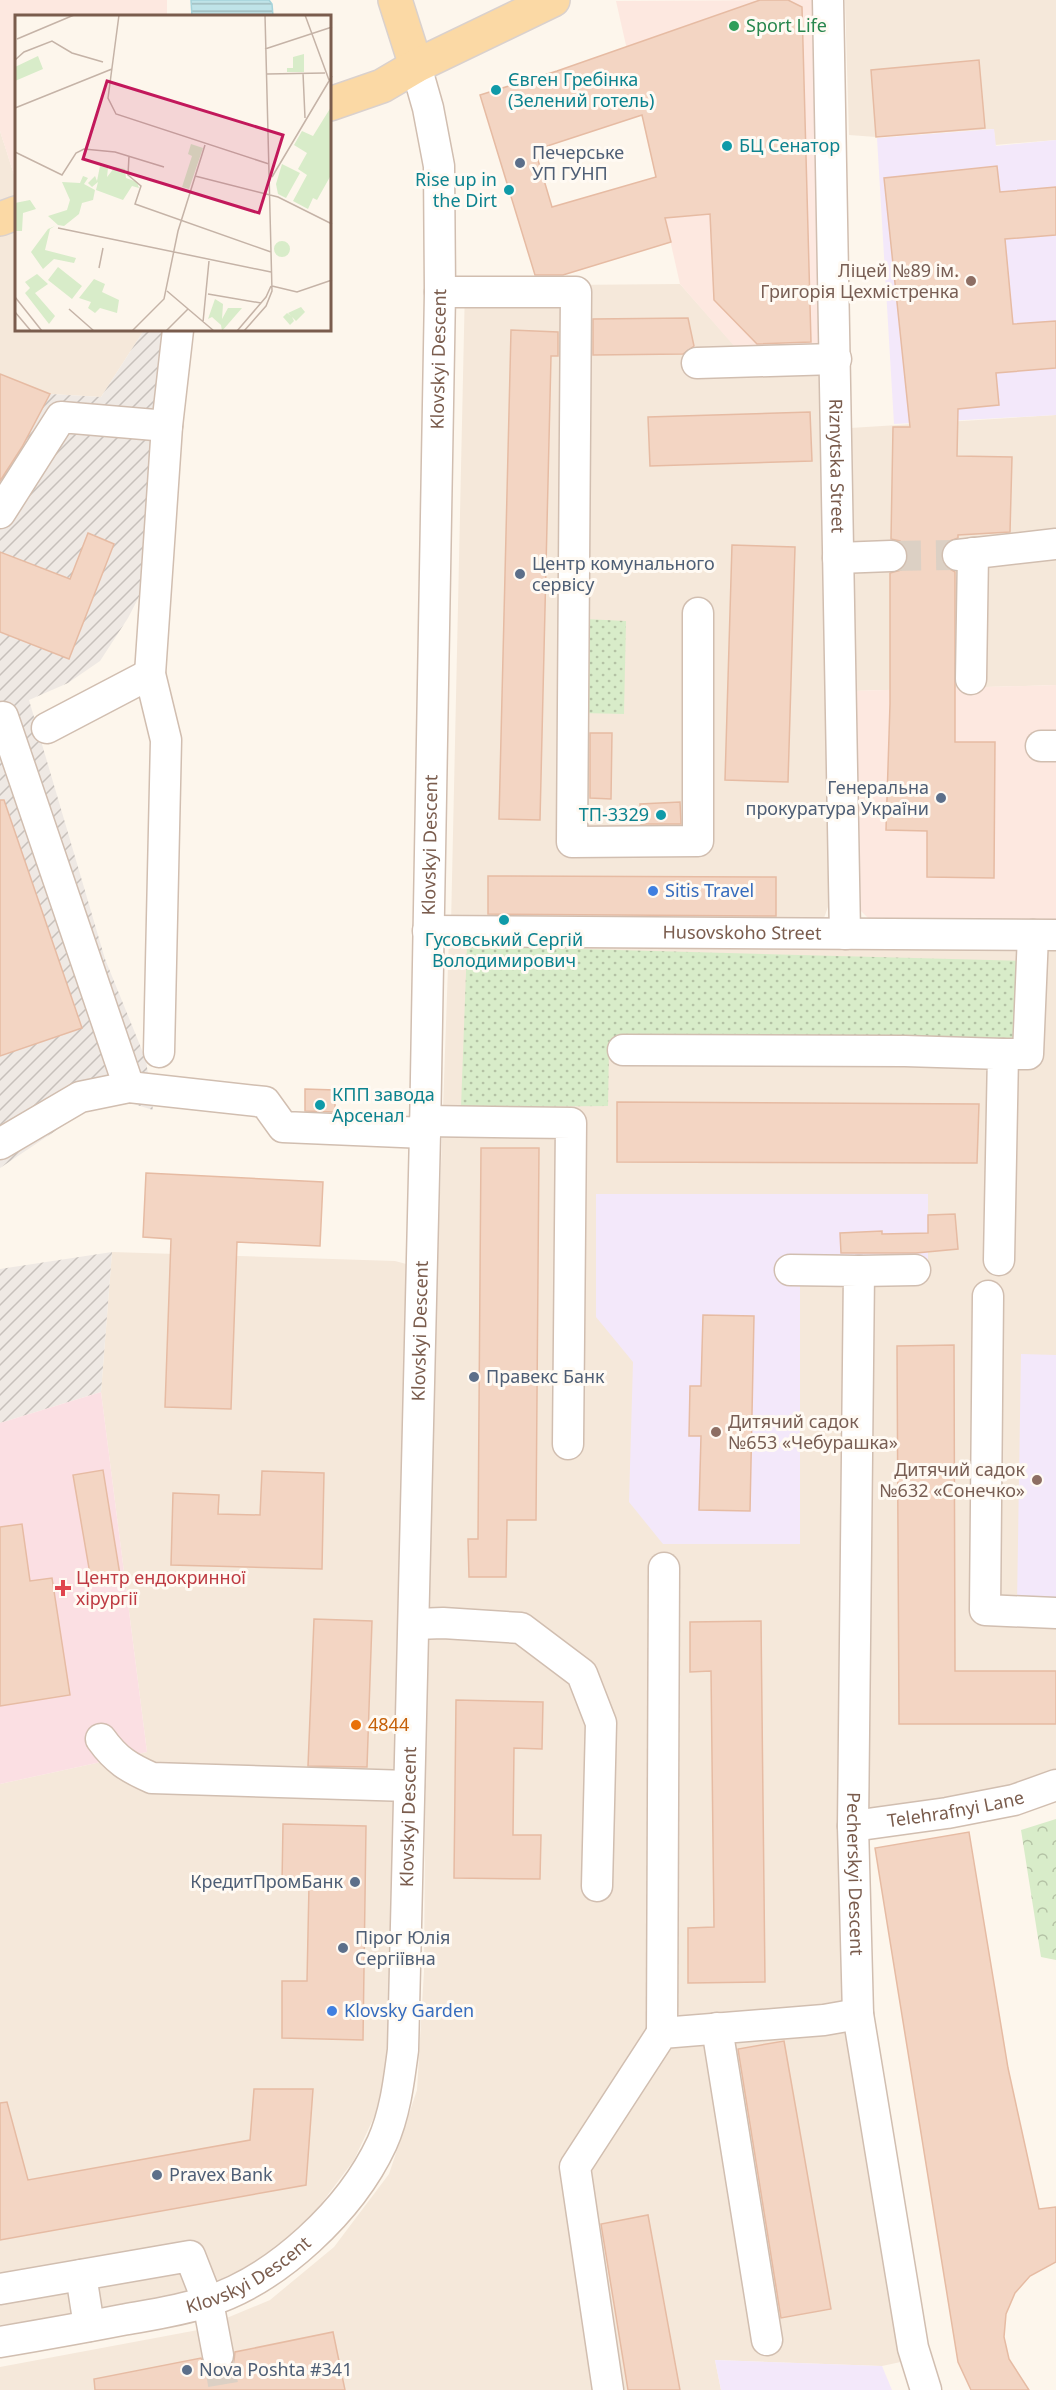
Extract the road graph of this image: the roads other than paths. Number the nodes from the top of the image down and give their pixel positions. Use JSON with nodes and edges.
{"nodes":[{"id":1,"x":395,"y":0,"type":"edge"},
{"id":2,"x":553,"y":0,"type":"edge"},
{"id":3,"x":828,"y":0,"type":"edge"},
{"id":4,"x":416,"y":66,"type":"junction"},
{"id":5,"x":332,"y":103,"type":"edge"},
{"id":6,"x":15,"y":213,"type":"edge"},
{"id":7,"x":0,"y":219,"type":"edge"},
{"id":8,"x":440,"y":292,"type":"junction"},
{"id":9,"x":178,"y":332,"type":"edge"},
{"id":10,"x":836,"y":359,"type":"junction"},
{"id":11,"x":697,"y":363,"type":"dead end"},
{"id":12,"x":167,"y":426,"type":"junction"},
{"id":13,"x":0,"y":513,"type":"edge"},
{"id":14,"x":1056,"y":544,"type":"edge"},
{"id":15,"x":891,"y":556,"type":"tunnel mouth"},
{"id":16,"x":838,"y":558,"type":"junction"},
{"id":17,"x":698,"y":613,"type":"dead end"},
{"id":18,"x":150,"y":674,"type":"junction"},
{"id":19,"x":971,"y":679,"type":"dead end"},
{"id":20,"x":0,"y":718,"type":"edge"},
{"id":21,"x":47,"y":729,"type":"dead end"},
{"id":22,"x":428,"y":932,"type":"junction"},
{"id":23,"x":844,"y":934,"type":"junction"},
{"id":24,"x":1044,"y":935,"type":"edge"},
{"id":25,"x":622,"y":1050,"type":"dead end"},
{"id":26,"x":159,"y":1052,"type":"dead end"},
{"id":27,"x":1003,"y":1054,"type":"junction"},
{"id":28,"x":129,"y":1087,"type":"junction"},
{"id":29,"x":425,"y":1127,"type":"junction"},
{"id":30,"x":0,"y":1144,"type":"edge"},
{"id":31,"x":999,"y":1260,"type":"dead end"},
{"id":32,"x":790,"y":1270,"type":"dead end"},
{"id":33,"x":915,"y":1270,"type":"dead end"},
{"id":34,"x":859,"y":1271,"type":"junction"},
{"id":35,"x":988,"y":1296,"type":"dead end"},
{"id":36,"x":568,"y":1444,"type":"dead end"},
{"id":37,"x":664,"y":1568,"type":"dead end"},
{"id":38,"x":1056,"y":1613,"type":"edge"},
{"id":39,"x":415,"y":1624,"type":"junction"},
{"id":40,"x":101,"y":1739,"type":"dead end"},
{"id":41,"x":1056,"y":1785,"type":"edge"},
{"id":42,"x":409,"y":1786,"type":"junction"},
{"id":43,"x":853,"y":1826,"type":"junction"},
{"id":44,"x":597,"y":1886,"type":"dead end"},
{"id":45,"x":858,"y":2014,"type":"junction"},
{"id":46,"x":717,"y":2028,"type":"junction"},
{"id":47,"x":662,"y":2033,"type":"junction"},
{"id":48,"x":81,"y":2275,"type":"junction"},
{"id":49,"x":0,"y":2289,"type":"edge"},
{"id":50,"x":208,"y":2302,"type":"junction"},
{"id":51,"x":89,"y":2326,"type":"junction"},
{"id":52,"x":767,"y":2340,"type":"dead end"},
{"id":53,"x":0,"y":2342,"type":"edge"},
{"id":54,"x":216,"y":2345,"type":"tunnel mouth"},
{"id":55,"x":608,"y":2390,"type":"edge"},
{"id":56,"x":926,"y":2390,"type":"edge"}],
"edges":[{"from":1,"to":4,"type":"main road"},
{"from":2,"to":4,"type":"main road"},
{"from":3,"to":10,"type":"street","name":"Riznytska Street"},
{"from":4,"to":5,"type":"main road"},
{"from":4,"to":8,"type":"street","name":"Klovskyi Descent"},
{"from":6,"to":7,"type":"main road"},
{"from":8,"to":17,"type":"street"},
{"from":8,"to":22,"type":"street","name":"Klovskyi Descent"},
{"from":9,"to":12,"type":"street"},
{"from":10,"to":11,"type":"street"},
{"from":10,"to":16,"type":"street","name":"Riznytska Street"},
{"from":12,"to":13,"type":"street"},
{"from":12,"to":18,"type":"street"},
{"from":14,"to":19,"type":"street"},
{"from":15,"to":16,"type":"street"},
{"from":16,"to":23,"type":"street","name":"Riznytska Street"},
{"from":18,"to":21,"type":"street"},
{"from":18,"to":26,"type":"street"},
{"from":20,"to":28,"type":"street"},
{"from":22,"to":23,"type":"street","name":"Husovskoho Street"},
{"from":22,"to":29,"type":"street","name":"Klovskyi Descent"},
{"from":23,"to":24,"type":"street","name":"Husovskoho Street"},
{"from":24,"to":27,"type":"street"},
{"from":25,"to":27,"type":"street"},
{"from":27,"to":31,"type":"street"},
{"from":28,"to":29,"type":"street"},
{"from":28,"to":30,"type":"street"},
{"from":29,"to":36,"type":"street"},
{"from":29,"to":39,"type":"street","name":"Klovskyi Descent"},
{"from":32,"to":34,"type":"street"},
{"from":33,"to":34,"type":"street"},
{"from":34,"to":43,"type":"street","name":"Pecherskyi Descent"},
{"from":35,"to":38,"type":"street"},
{"from":37,"to":47,"type":"street"},
{"from":39,"to":42,"type":"street","name":"Klovskyi Descent"},
{"from":39,"to":44,"type":"street"},
{"from":40,"to":42,"type":"street"},
{"from":41,"to":43,"type":"street","name":"Telehrafnyi Lane"},
{"from":42,"to":50,"type":"street","name":"Klovskyi Descent"},
{"from":43,"to":45,"type":"street","name":"Pecherskyi Descent"},
{"from":45,"to":46,"type":"street"},
{"from":45,"to":56,"type":"street","name":"Pecherskyi Descent"},
{"from":46,"to":47,"type":"street"},
{"from":46,"to":52,"type":"street"},
{"from":47,"to":55,"type":"street"},
{"from":48,"to":49,"type":"street"},
{"from":48,"to":50,"type":"street"},
{"from":48,"to":51,"type":"street"},
{"from":50,"to":51,"type":"street","name":"Klovskyi Descent"},
{"from":50,"to":54,"type":"street"},
{"from":51,"to":53,"type":"street","name":"Klovskyi Descent"}]}
